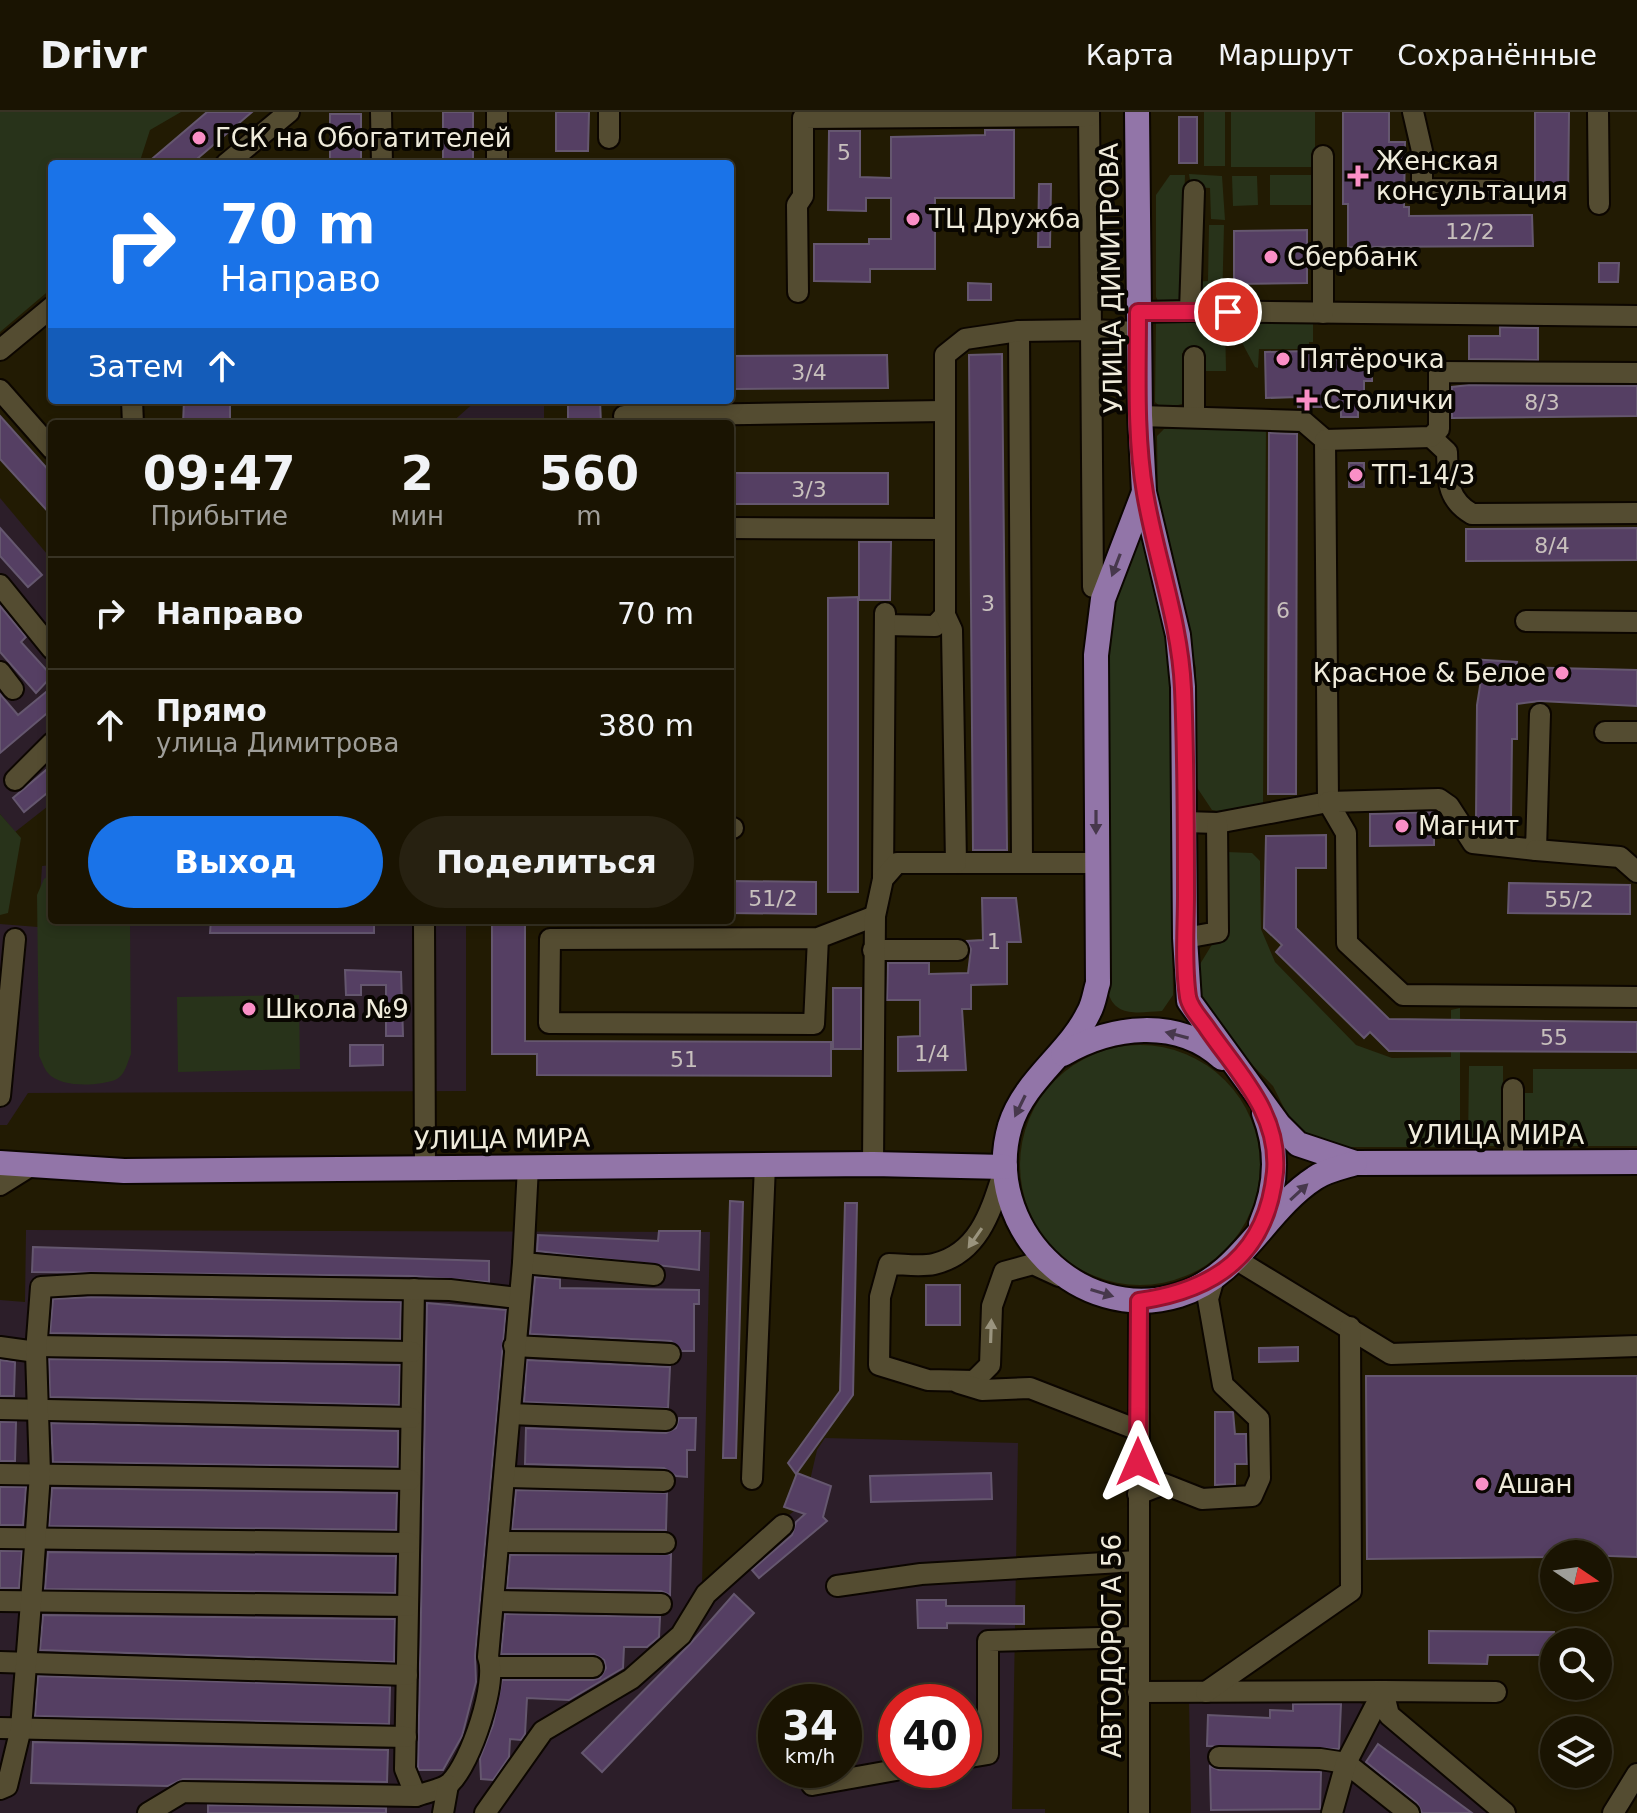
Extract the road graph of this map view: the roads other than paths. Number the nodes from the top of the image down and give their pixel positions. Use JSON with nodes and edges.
{"nodes":[{"id":1,"x":289,"y":112,"type":"edge"},
{"id":2,"x":381,"y":112,"type":"edge"},
{"id":3,"x":497,"y":112,"type":"edge"},
{"id":4,"x":609,"y":112,"type":"edge"},
{"id":5,"x":1137,"y":112,"type":"edge"},
{"id":6,"x":1413,"y":112,"type":"edge"},
{"id":7,"x":1598,"y":112,"type":"edge"},
{"id":8,"x":1010,"y":114,"type":"edge"},
{"id":9,"x":1089,"y":114,"type":"edge"},
{"id":10,"x":609,"y":138,"type":"dead end"},
{"id":11,"x":1323,"y":156,"type":"dead end"},
{"id":12,"x":231,"y":160,"type":"edge"},
{"id":13,"x":382,"y":160,"type":"edge"},
{"id":14,"x":497,"y":160,"type":"edge"},
{"id":15,"x":1500,"y":190,"type":"dead end"},
{"id":16,"x":1194,"y":191,"type":"dead end"},
{"id":17,"x":1599,"y":204,"type":"dead end"},
{"id":18,"x":798,"y":292,"type":"dead end"},
{"id":19,"x":48,"y":310,"type":"edge"},
{"id":20,"x":1190,"y":311,"type":"junction"},
{"id":21,"x":1323,"y":313,"type":"junction"},
{"id":22,"x":1637,"y":316,"type":"edge"},
{"id":23,"x":1138,"y":322,"type":"junction"},
{"id":24,"x":1091,"y":330,"type":"junction"},
{"id":25,"x":1019,"y":331,"type":"junction"},
{"id":26,"x":0,"y":350,"type":"edge"},
{"id":27,"x":1194,"y":357,"type":"dead end"},
{"id":28,"x":1637,"y":373,"type":"edge"},
{"id":29,"x":0,"y":390,"type":"edge"},
{"id":30,"x":944,"y":411,"type":"junction"},
{"id":31,"x":624,"y":413,"type":"edge"},
{"id":32,"x":1140,"y":416,"type":"junction"},
{"id":33,"x":1194,"y":417,"type":"junction"},
{"id":34,"x":1431,"y":437,"type":"junction"},
{"id":35,"x":1325,"y":440,"type":"junction"},
{"id":36,"x":48,"y":444,"type":"edge"},
{"id":37,"x":1144,"y":492,"type":"junction"},
{"id":38,"x":1637,"y":513,"type":"edge"},
{"id":39,"x":734,"y":528,"type":"edge"},
{"id":40,"x":945,"y":529,"type":"junction"},
{"id":41,"x":0,"y":585,"type":"edge"},
{"id":42,"x":1093,"y":587,"type":"dead end"},
{"id":43,"x":945,"y":615,"type":"junction"},
{"id":44,"x":1526,"y":621,"type":"dead end"},
{"id":45,"x":1637,"y":622,"type":"edge"},
{"id":46,"x":48,"y":644,"type":"edge"},
{"id":47,"x":0,"y":672,"type":"edge"},
{"id":48,"x":13,"y":689,"type":"dead end"},
{"id":49,"x":1540,"y":714,"type":"dead end"},
{"id":50,"x":1605,"y":732,"type":"dead end"},
{"id":51,"x":1637,"y":732,"type":"edge"},
{"id":52,"x":48,"y":747,"type":"edge"},
{"id":53,"x":15,"y":780,"type":"dead end"},
{"id":54,"x":1328,"y":802,"type":"junction"},
{"id":55,"x":1185,"y":822,"type":"junction"},
{"id":56,"x":1217,"y":823,"type":"junction"},
{"id":57,"x":1536,"y":850,"type":"junction"},
{"id":58,"x":956,"y":863,"type":"junction"},
{"id":59,"x":1022,"y":863,"type":"junction"},
{"id":60,"x":1096,"y":863,"type":"junction"},
{"id":61,"x":1637,"y":872,"type":"edge"},
{"id":62,"x":883,"y":879,"type":"junction"},
{"id":63,"x":875,"y":916,"type":"junction"},
{"id":64,"x":424,"y":924,"type":"edge"},
{"id":65,"x":550,"y":929,"type":"edge"},
{"id":66,"x":818,"y":938,"type":"junction"},
{"id":67,"x":1185,"y":938,"type":"junction"},
{"id":68,"x":15,"y":939,"type":"dead end"},
{"id":69,"x":873,"y":950,"type":"junction"},
{"id":70,"x":958,"y":950,"type":"dead end"},
{"id":71,"x":1637,"y":997,"type":"edge"},
{"id":72,"x":1058,"y":1057,"type":"junction"},
{"id":73,"x":1242,"y":1075,"type":"junction"},
{"id":74,"x":1513,"y":1089,"type":"dead end"},
{"id":75,"x":0,"y":1096,"type":"edge"},
{"id":76,"x":1259,"y":1100,"type":"junction"},
{"id":77,"x":1637,"y":1162,"type":"edge"},
{"id":78,"x":0,"y":1163,"type":"edge"},
{"id":79,"x":1355,"y":1163,"type":"junction"},
{"id":80,"x":1513,"y":1163,"type":"junction"},
{"id":81,"x":873,"y":1164,"type":"junction"},
{"id":82,"x":32,"y":1165,"type":"junction"},
{"id":83,"x":765,"y":1165,"type":"junction"},
{"id":84,"x":528,"y":1167,"type":"junction"},
{"id":85,"x":1005,"y":1167,"type":"junction"},
{"id":86,"x":425,"y":1168,"type":"junction"},
{"id":87,"x":0,"y":1185,"type":"edge"},
{"id":88,"x":1255,"y":1237,"type":"junction"},
{"id":89,"x":1237,"y":1260,"type":"junction"},
{"id":90,"x":523,"y":1263,"type":"junction"},
{"id":91,"x":654,"y":1275,"type":"dead end"},
{"id":92,"x":1214,"y":1278,"type":"junction"},
{"id":93,"x":1066,"y":1279,"type":"junction"},
{"id":94,"x":414,"y":1289,"type":"junction"},
{"id":95,"x":517,"y":1298,"type":"junction"},
{"id":96,"x":1139,"y":1301,"type":"junction"},
{"id":97,"x":1350,"y":1327,"type":"junction"},
{"id":98,"x":514,"y":1346,"type":"junction"},
{"id":99,"x":1637,"y":1346,"type":"edge"},
{"id":100,"x":0,"y":1347,"type":"edge"},
{"id":101,"x":36,"y":1349,"type":"junction"},
{"id":102,"x":412,"y":1352,"type":"junction"},
{"id":103,"x":670,"y":1354,"type":"dead end"},
{"id":104,"x":952,"y":1381,"type":"junction"},
{"id":105,"x":0,"y":1409,"type":"edge"},
{"id":106,"x":38,"y":1410,"type":"junction"},
{"id":107,"x":510,"y":1414,"type":"junction"},
{"id":108,"x":411,"y":1418,"type":"junction"},
{"id":109,"x":666,"y":1420,"type":"dead end"},
{"id":110,"x":1138,"y":1430,"type":"junction"},
{"id":111,"x":0,"y":1474,"type":"edge"},
{"id":112,"x":40,"y":1474,"type":"junction"},
{"id":113,"x":505,"y":1477,"type":"junction"},
{"id":114,"x":752,"y":1479,"type":"dead end"},
{"id":115,"x":410,"y":1480,"type":"junction"},
{"id":116,"x":664,"y":1481,"type":"dead end"},
{"id":117,"x":1138,"y":1494,"type":"junction"},
{"id":118,"x":783,"y":1525,"type":"dead end"},
{"id":119,"x":0,"y":1538,"type":"edge"},
{"id":120,"x":35,"y":1539,"type":"junction"},
{"id":121,"x":499,"y":1542,"type":"junction"},
{"id":122,"x":409,"y":1543,"type":"junction"},
{"id":123,"x":665,"y":1543,"type":"dead end"},
{"id":124,"x":1138,"y":1561,"type":"junction"},
{"id":125,"x":837,"y":1586,"type":"dead end"},
{"id":126,"x":0,"y":1601,"type":"edge"},
{"id":127,"x":494,"y":1601,"type":"junction"},
{"id":128,"x":31,"y":1602,"type":"junction"},
{"id":129,"x":661,"y":1604,"type":"dead end"},
{"id":130,"x":408,"y":1606,"type":"junction"},
{"id":131,"x":1138,"y":1637,"type":"junction"},
{"id":132,"x":0,"y":1662,"type":"edge"},
{"id":133,"x":26,"y":1663,"type":"junction"},
{"id":134,"x":492,"y":1667,"type":"junction"},
{"id":135,"x":593,"y":1667,"type":"dead end"},
{"id":136,"x":407,"y":1675,"type":"junction"},
{"id":137,"x":1383,"y":1691,"type":"junction"},
{"id":138,"x":1138,"y":1692,"type":"junction"},
{"id":139,"x":1206,"y":1692,"type":"junction"},
{"id":140,"x":1496,"y":1692,"type":"dead end"},
{"id":141,"x":10,"y":1728,"type":"edge"},
{"id":142,"x":406,"y":1737,"type":"junction"},
{"id":143,"x":982,"y":1755,"type":"edge"},
{"id":144,"x":1219,"y":1757,"type":"dead end"},
{"id":145,"x":1346,"y":1763,"type":"junction"},
{"id":146,"x":1637,"y":1774,"type":"edge"},
{"id":147,"x":448,"y":1785,"type":"junction"},
{"id":148,"x":0,"y":1789,"type":"edge"},
{"id":149,"x":416,"y":1796,"type":"junction"},
{"id":150,"x":148,"y":1813,"type":"edge"},
{"id":151,"x":443,"y":1813,"type":"edge"},
{"id":152,"x":485,"y":1813,"type":"edge"},
{"id":153,"x":1139,"y":1813,"type":"edge"},
{"id":154,"x":1332,"y":1813,"type":"edge"},
{"id":155,"x":1409,"y":1813,"type":"edge"},
{"id":156,"x":1505,"y":1813,"type":"edge"},
{"id":157,"x":1613,"y":1813,"type":"edge"}],
"edges":[{"from":1,"to":12,"type":"street"},
{"from":2,"to":13,"type":"street"},
{"from":3,"to":14,"type":"street"},
{"from":4,"to":10,"type":"street"},
{"from":5,"to":23,"type":"main road","name":"УЛИЦА ДИМИТРОВА"},
{"from":6,"to":15,"type":"street"},
{"from":7,"to":17,"type":"street"},
{"from":8,"to":9,"type":"street"},
{"from":8,"to":18,"type":"street"},
{"from":9,"to":24,"type":"street"},
{"from":11,"to":21,"type":"street"},
{"from":16,"to":20,"type":"street"},
{"from":19,"to":26,"type":"street"},
{"from":20,"to":21,"type":"street"},
{"from":20,"to":23,"type":"street"},
{"from":21,"to":22,"type":"street"},
{"from":23,"to":24,"type":"street"},
{"from":23,"to":32,"type":"main road","name":"УЛИЦА ДИМИТРОВА"},
{"from":24,"to":25,"type":"street"},
{"from":24,"to":42,"type":"street"},
{"from":25,"to":30,"type":"street"},
{"from":25,"to":59,"type":"street"},
{"from":27,"to":33,"type":"street"},
{"from":28,"to":34,"type":"street"},
{"from":29,"to":36,"type":"street"},
{"from":30,"to":31,"type":"street"},
{"from":30,"to":40,"type":"street"},
{"from":32,"to":33,"type":"street"},
{"from":32,"to":37,"type":"main road","name":"УЛИЦА ДИМИТРОВА"},
{"from":33,"to":35,"type":"street"},
{"from":34,"to":35,"type":"street"},
{"from":34,"to":38,"type":"street"},
{"from":35,"to":54,"type":"street"},
{"from":37,"to":55,"type":"main road"},
{"from":37,"to":60,"type":"main road","one_way":true},
{"from":39,"to":40,"type":"street"},
{"from":40,"to":43,"type":"street"},
{"from":41,"to":46,"type":"street"},
{"from":43,"to":58,"type":"street"},
{"from":43,"to":62,"type":"street"},
{"from":44,"to":45,"type":"street"},
{"from":47,"to":48,"type":"street"},
{"from":49,"to":57,"type":"street"},
{"from":50,"to":51,"type":"street"},
{"from":52,"to":53,"type":"street"},
{"from":54,"to":56,"type":"street"},
{"from":54,"to":57,"type":"street"},
{"from":54,"to":71,"type":"street"},
{"from":55,"to":56,"type":"street"},
{"from":55,"to":67,"type":"main road"},
{"from":56,"to":67,"type":"street"},
{"from":57,"to":61,"type":"street"},
{"from":58,"to":59,"type":"street"},
{"from":58,"to":62,"type":"street"},
{"from":59,"to":60,"type":"street"},
{"from":60,"to":72,"type":"main road"},
{"from":62,"to":63,"type":"street"},
{"from":63,"to":66,"type":"street"},
{"from":63,"to":69,"type":"street"},
{"from":64,"to":86,"type":"street"},
{"from":65,"to":66,"type":"street"},
{"from":65,"to":66,"type":"street"},
{"from":67,"to":73,"type":"main road"},
{"from":68,"to":75,"type":"street"},
{"from":69,"to":70,"type":"street"},
{"from":69,"to":81,"type":"street"},
{"from":73,"to":72,"type":"main road","one_way":true},
{"from":72,"to":85,"type":"main road","one_way":true},
{"from":73,"to":76,"type":"main road"},
{"from":74,"to":80,"type":"street"},
{"from":76,"to":79,"type":"main road"},
{"from":76,"to":88,"type":"main road"},
{"from":77,"to":80,"type":"main road","name":"УЛИЦА МИРА"},
{"from":78,"to":82,"type":"main road","name":"УЛИЦА МИРА"},
{"from":79,"to":80,"type":"main road","name":"УЛИЦА МИРА"},
{"from":88,"to":79,"type":"main road","one_way":true},
{"from":81,"to":83,"type":"main road","name":"УЛИЦА МИРА"},
{"from":81,"to":85,"type":"main road","name":"УЛИЦА МИРА"},
{"from":82,"to":86,"type":"main road","name":"УЛИЦА МИРА"},
{"from":82,"to":87,"type":"street"},
{"from":83,"to":84,"type":"main road","name":"УЛИЦА МИРА"},
{"from":83,"to":114,"type":"street"},
{"from":84,"to":86,"type":"main road","name":"УЛИЦА МИРА"},
{"from":84,"to":90,"type":"street"},
{"from":85,"to":93,"type":"main road"},
{"from":85,"to":104,"type":"street","one_way":true},
{"from":88,"to":89,"type":"main road"},
{"from":89,"to":92,"type":"main road"},
{"from":89,"to":97,"type":"street"},
{"from":90,"to":91,"type":"street"},
{"from":90,"to":95,"type":"street"},
{"from":92,"to":96,"type":"main road"},
{"from":92,"to":117,"type":"street"},
{"from":93,"to":96,"type":"main road","one_way":true},
{"from":104,"to":93,"type":"street","one_way":true},
{"from":94,"to":95,"type":"street"},
{"from":94,"to":101,"type":"street"},
{"from":94,"to":102,"type":"street"},
{"from":95,"to":98,"type":"street"},
{"from":96,"to":110,"type":"street"},
{"from":97,"to":99,"type":"street"},
{"from":97,"to":139,"type":"street"},
{"from":98,"to":103,"type":"street"},
{"from":98,"to":107,"type":"street"},
{"from":100,"to":101,"type":"street"},
{"from":101,"to":102,"type":"street"},
{"from":101,"to":106,"type":"street"},
{"from":102,"to":108,"type":"street"},
{"from":104,"to":110,"type":"street"},
{"from":105,"to":106,"type":"street"},
{"from":106,"to":108,"type":"street"},
{"from":106,"to":112,"type":"street"},
{"from":107,"to":109,"type":"street"},
{"from":107,"to":113,"type":"street"},
{"from":108,"to":115,"type":"street"},
{"from":110,"to":117,"type":"street","name":"АВТОДОРОГА 56"},
{"from":111,"to":112,"type":"street"},
{"from":112,"to":115,"type":"street"},
{"from":112,"to":120,"type":"street"},
{"from":113,"to":116,"type":"street"},
{"from":113,"to":121,"type":"street"},
{"from":115,"to":122,"type":"street"},
{"from":117,"to":124,"type":"street","name":"АВТОДОРОГА 56"},
{"from":118,"to":152,"type":"street"},
{"from":119,"to":120,"type":"street"},
{"from":120,"to":122,"type":"street"},
{"from":120,"to":128,"type":"street"},
{"from":121,"to":123,"type":"street"},
{"from":121,"to":127,"type":"street"},
{"from":122,"to":130,"type":"street"},
{"from":124,"to":125,"type":"street"},
{"from":124,"to":131,"type":"street","name":"АВТОДОРОГА 56"},
{"from":126,"to":128,"type":"street"},
{"from":127,"to":129,"type":"street"},
{"from":127,"to":134,"type":"street"},
{"from":128,"to":130,"type":"street"},
{"from":128,"to":133,"type":"street"},
{"from":130,"to":136,"type":"street"},
{"from":131,"to":138,"type":"street","name":"АВТОДОРОГА 56"},
{"from":131,"to":143,"type":"street"},
{"from":132,"to":133,"type":"street"},
{"from":133,"to":136,"type":"street"},
{"from":133,"to":141,"type":"street"},
{"from":134,"to":135,"type":"street"},
{"from":134,"to":147,"type":"street"},
{"from":136,"to":142,"type":"street"},
{"from":137,"to":139,"type":"street"},
{"from":137,"to":140,"type":"street"},
{"from":137,"to":145,"type":"street"},
{"from":137,"to":156,"type":"street"},
{"from":138,"to":139,"type":"street"},
{"from":138,"to":153,"type":"street","name":"АВТОДОРОГА 56"},
{"from":141,"to":142,"type":"street"},
{"from":141,"to":148,"type":"street"},
{"from":142,"to":149,"type":"street"},
{"from":144,"to":145,"type":"street"},
{"from":145,"to":154,"type":"street"},
{"from":145,"to":155,"type":"street"},
{"from":146,"to":157,"type":"street"},
{"from":147,"to":149,"type":"street"},
{"from":147,"to":151,"type":"street"},
{"from":149,"to":150,"type":"street"}]}
